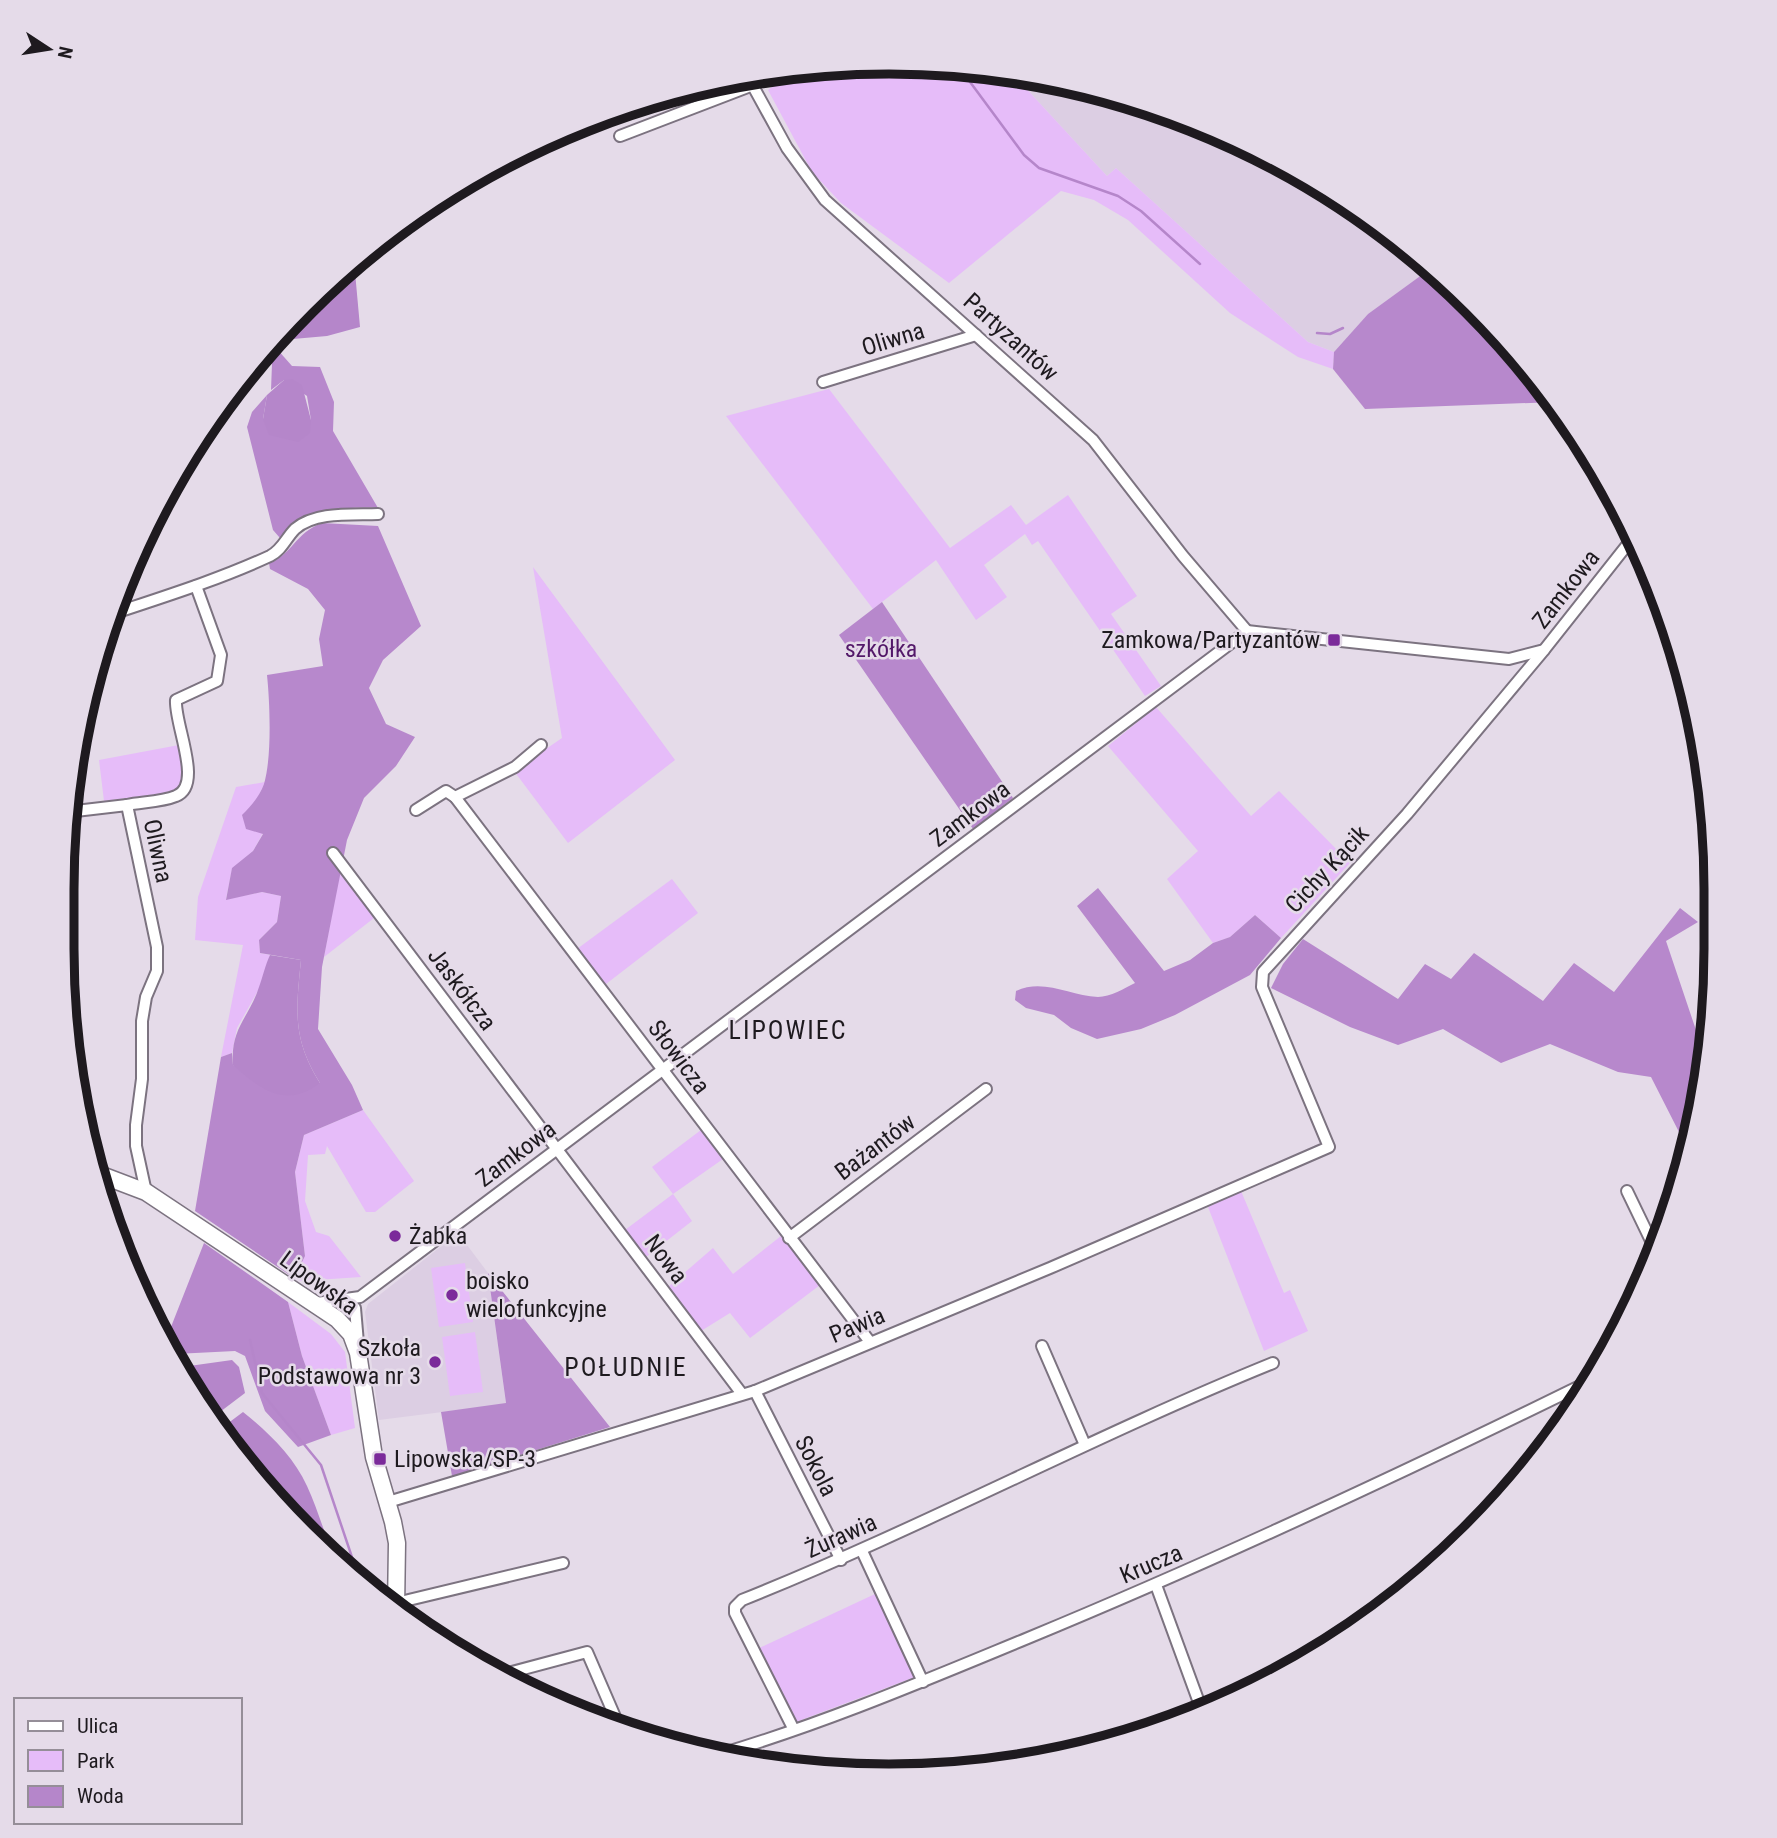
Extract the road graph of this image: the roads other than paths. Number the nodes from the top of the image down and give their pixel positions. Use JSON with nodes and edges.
{"nodes":[{"id":1,"x":753,"y":85,"type":"edge"},
{"id":2,"x":733,"y":88,"type":"edge"},
{"id":3,"x":620,"y":136,"type":"dead end"},
{"id":4,"x":975,"y":335,"type":"junction"},
{"id":5,"x":823,"y":382,"type":"dead end"},
{"id":6,"x":378,"y":514,"type":"dead end"},
{"id":7,"x":1627,"y":545,"type":"edge"},
{"id":8,"x":196,"y":586,"type":"junction"},
{"id":9,"x":123,"y":610,"type":"edge"},
{"id":10,"x":1247,"y":631,"type":"junction"},
{"id":11,"x":1544,"y":650,"type":"junction"},
{"id":12,"x":541,"y":745,"type":"dead end"},
{"id":13,"x":454,"y":797,"type":"junction"},
{"id":14,"x":127,"y":805,"type":"junction"},
{"id":15,"x":416,"y":810,"type":"dead end"},
{"id":16,"x":77,"y":811,"type":"edge"},
{"id":17,"x":333,"y":853,"type":"dead end"},
{"id":18,"x":663,"y":1071,"type":"junction"},
{"id":19,"x":986,"y":1089,"type":"dead end"},
{"id":20,"x":1329,"y":1147,"type":"joint"},
{"id":21,"x":557,"y":1149,"type":"junction"},
{"id":22,"x":106,"y":1177,"type":"edge"},
{"id":23,"x":1627,"y":1191,"type":"dead end"},
{"id":24,"x":146,"y":1192,"type":"junction"},
{"id":25,"x":1650,"y":1237,"type":"edge"},
{"id":26,"x":789,"y":1238,"type":"junction"},
{"id":27,"x":354,"y":1302,"type":"junction"},
{"id":28,"x":313,"y":1303,"type":"junction"},
{"id":29,"x":339,"y":1320,"type":"junction"},
{"id":30,"x":870,"y":1342,"type":"junction"},
{"id":31,"x":1042,"y":1346,"type":"dead end"},
{"id":32,"x":359,"y":1353,"type":"junction"},
{"id":33,"x":1273,"y":1363,"type":"dead end"},
{"id":34,"x":1574,"y":1389,"type":"edge"},
{"id":35,"x":755,"y":1391,"type":"junction"},
{"id":36,"x":742,"y":1394,"type":"junction"},
{"id":37,"x":1085,"y":1445,"type":"junction"},
{"id":38,"x":388,"y":1502,"type":"junction"},
{"id":39,"x":862,"y":1551,"type":"junction"},
{"id":40,"x":841,"y":1560,"type":"junction"},
{"id":41,"x":563,"y":1563,"type":"dead end"},
{"id":42,"x":1156,"y":1585,"type":"junction"},
{"id":43,"x":396,"y":1599,"type":"edge"},
{"id":44,"x":403,"y":1604,"type":"edge"},
{"id":45,"x":513,"y":1672,"type":"edge"},
{"id":46,"x":923,"y":1682,"type":"junction"},
{"id":47,"x":1198,"y":1703,"type":"edge"},
{"id":48,"x":615,"y":1716,"type":"edge"},
{"id":49,"x":793,"y":1728,"type":"junction"},
{"id":50,"x":745,"y":1752,"type":"edge"}],
"edges":[{"from":1,"to":4,"type":"street","name":"Partyzantów"},
{"from":2,"to":3,"type":"street"},
{"from":4,"to":5,"type":"street","name":"Oliwna"},
{"from":4,"to":10,"type":"street","name":"Partyzantów"},
{"from":6,"to":8,"type":"street"},
{"from":7,"to":11,"type":"street","name":"Zamkowa"},
{"from":8,"to":9,"type":"street"},
{"from":8,"to":14,"type":"street","name":"Oliwna"},
{"from":10,"to":11,"type":"street","name":"Zamkowa"},
{"from":10,"to":18,"type":"street","name":"Zamkowa"},
{"from":11,"to":20,"type":"street","name":"Cichy Kącik"},
{"from":12,"to":13,"type":"street"},
{"from":13,"to":15,"type":"street"},
{"from":13,"to":18,"type":"street","name":"Słowicza"},
{"from":14,"to":16,"type":"street"},
{"from":14,"to":24,"type":"street","name":"Oliwna"},
{"from":17,"to":21,"type":"street","name":"Jaskółcza"},
{"from":18,"to":21,"type":"street","name":"Zamkowa"},
{"from":18,"to":26,"type":"street","name":"Słowicza"},
{"from":19,"to":26,"type":"street","name":"Bażantów"},
{"from":20,"to":30,"type":"street","name":"Pawia"},
{"from":21,"to":27,"type":"street","name":"Zamkowa"},
{"from":21,"to":36,"type":"street","name":"Nowa"},
{"from":22,"to":24,"type":"street","name":"Lipowska"},
{"from":23,"to":25,"type":"street"},
{"from":24,"to":28,"type":"street","name":"Lipowska"},
{"from":26,"to":30,"type":"street","name":"Słowicza"},
{"from":27,"to":28,"type":"street"},
{"from":27,"to":29,"type":"street","name":"Zamkowa"},
{"from":27,"to":32,"type":"street"},
{"from":28,"to":29,"type":"street","name":"Lipowska"},
{"from":29,"to":32,"type":"street","name":"Lipowska"},
{"from":30,"to":35,"type":"street","name":"Pawia"},
{"from":31,"to":37,"type":"street"},
{"from":32,"to":38,"type":"street","name":"Lipowska"},
{"from":33,"to":37,"type":"street","name":"Żurawia"},
{"from":34,"to":42,"type":"street","name":"Krucza"},
{"from":35,"to":36,"type":"street","name":"Pawia"},
{"from":35,"to":40,"type":"street","name":"Sokola"},
{"from":36,"to":38,"type":"street","name":"Pawia"},
{"from":37,"to":39,"type":"street","name":"Żurawia"},
{"from":38,"to":43,"type":"street","name":"Lipowska"},
{"from":39,"to":40,"type":"street","name":"Żurawia"},
{"from":39,"to":46,"type":"street"},
{"from":40,"to":49,"type":"street","name":"Żurawia"},
{"from":41,"to":44,"type":"street","name":"Lipowska"},
{"from":42,"to":46,"type":"street","name":"Krucza"},
{"from":42,"to":47,"type":"street"},
{"from":45,"to":48,"type":"street"},
{"from":46,"to":49,"type":"street","name":"Krucza"},
{"from":49,"to":50,"type":"street","name":"Krucza"}]}
